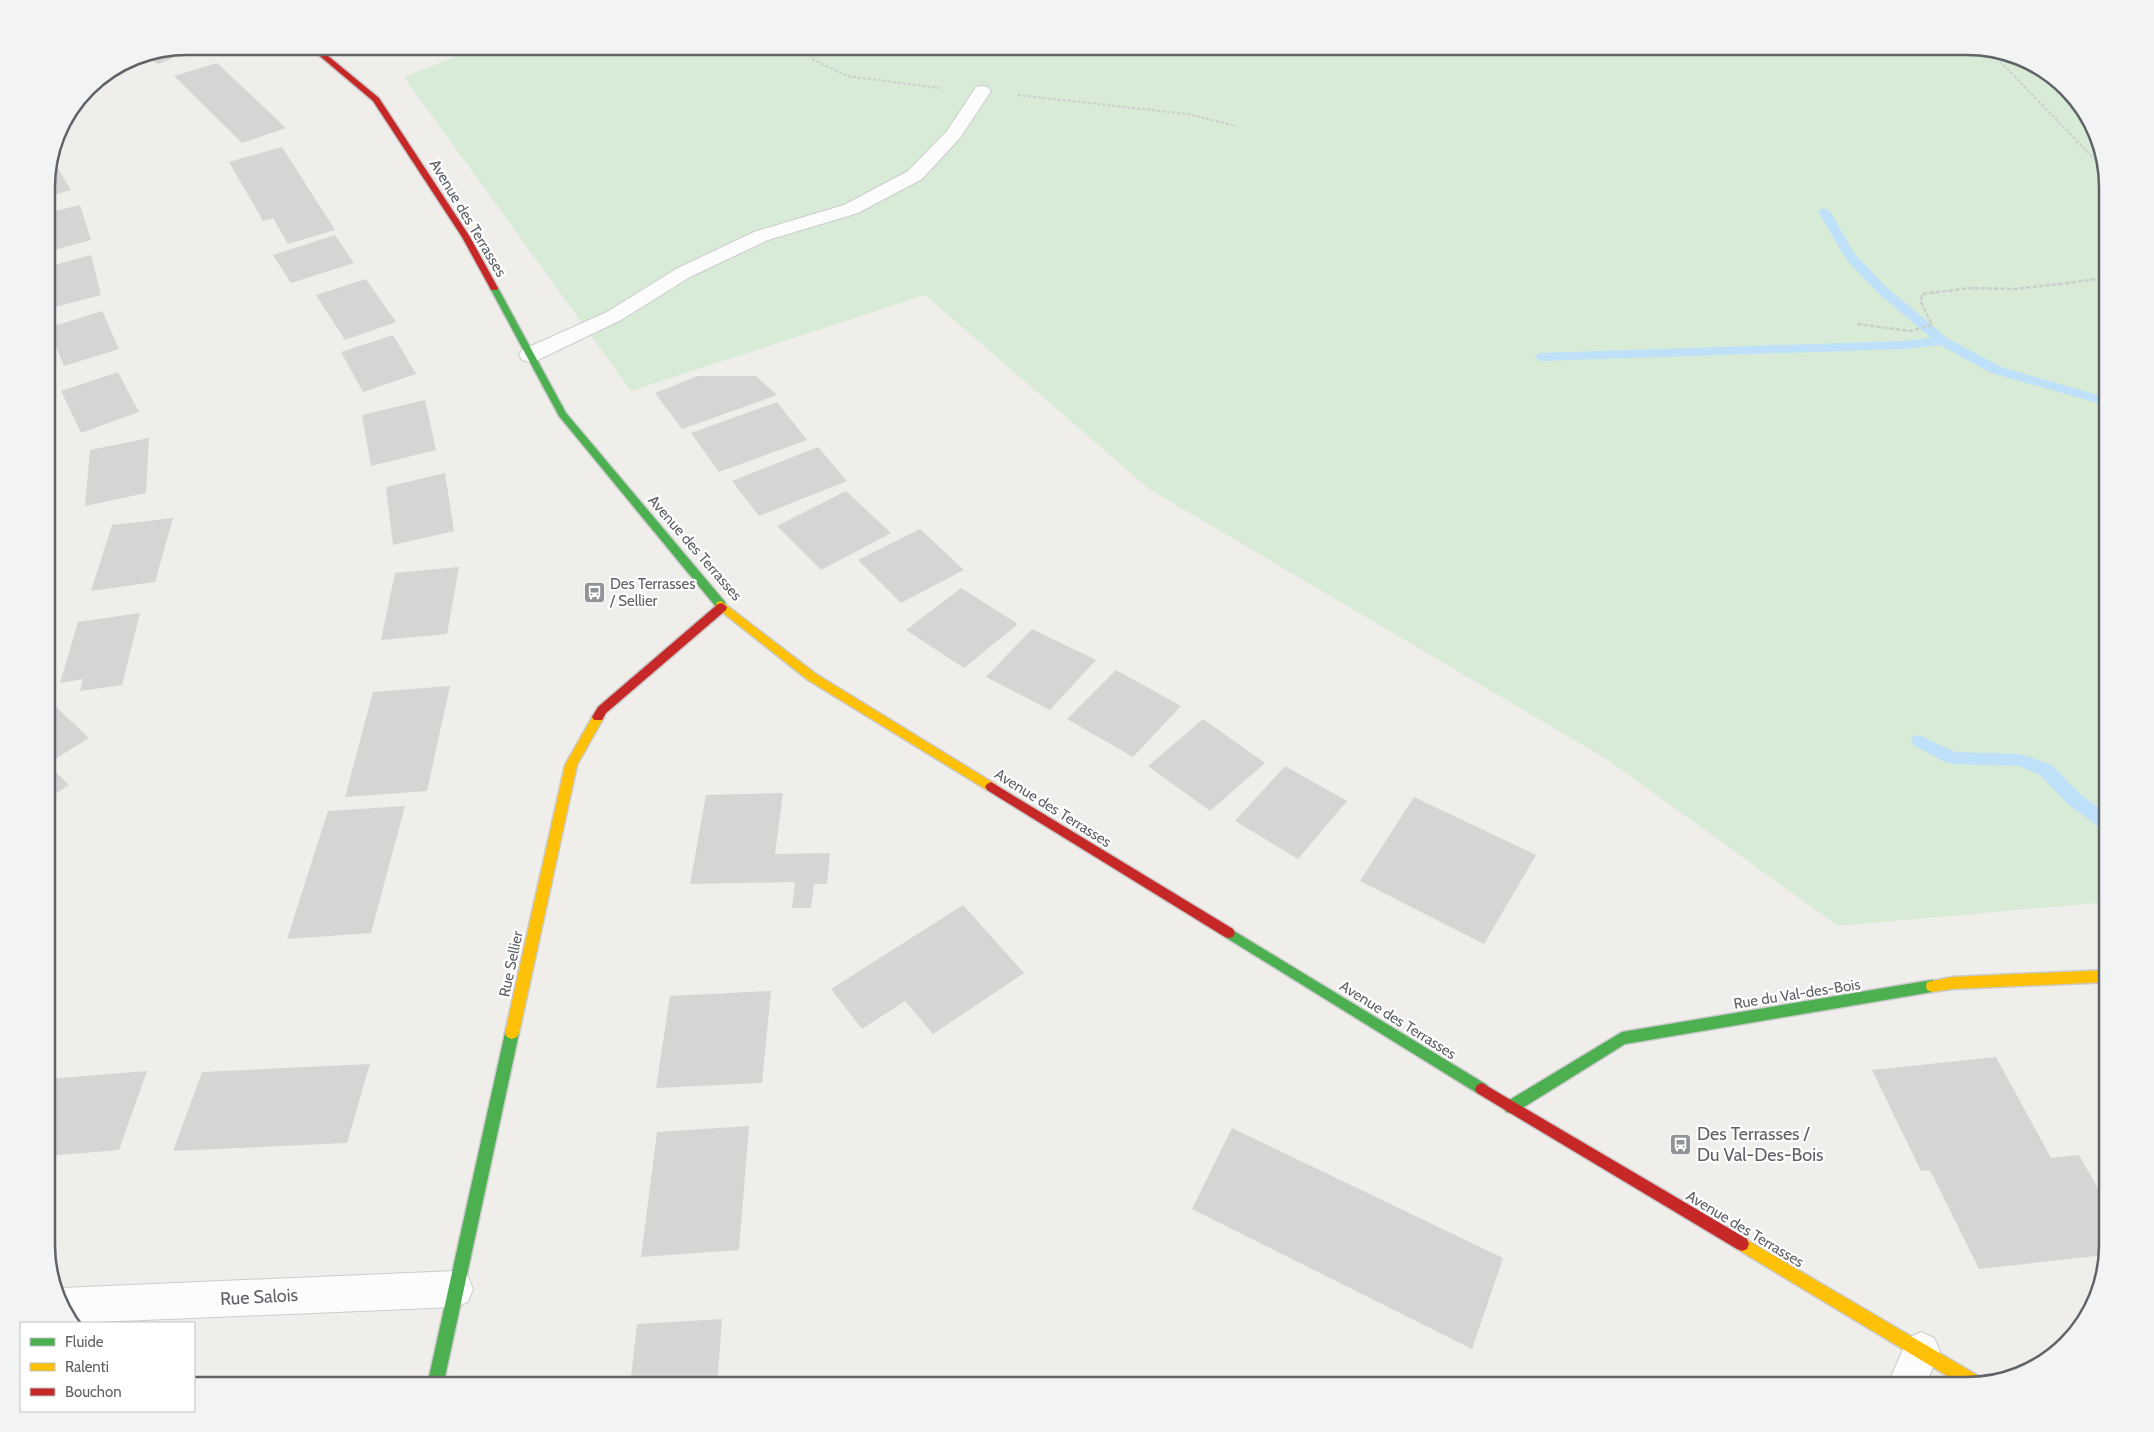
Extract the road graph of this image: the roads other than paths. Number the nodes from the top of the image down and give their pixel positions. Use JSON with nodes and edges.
{"nodes":[{"id":1,"x":322,"y":55,"type":"edge"},
{"id":2,"x":982,"y":91,"type":"dead end"},
{"id":3,"x":530,"y":355,"type":"junction"},
{"id":4,"x":722,"y":607,"type":"junction"},
{"id":5,"x":2099,"y":976,"type":"edge"},
{"id":6,"x":1511,"y":1107,"type":"junction"},
{"id":7,"x":455,"y":1289,"type":"junction"},
{"id":8,"x":70,"y":1306,"type":"edge"},
{"id":9,"x":1921,"y":1351,"type":"junction"},
{"id":10,"x":437,"y":1377,"type":"edge"},
{"id":11,"x":1910,"y":1377,"type":"edge"},
{"id":12,"x":1964,"y":1377,"type":"edge"}],
"edges":[{"from":1,"to":3,"type":"street","name":"Avenue des Terrasses"},
{"from":2,"to":3,"type":"street"},
{"from":3,"to":4,"type":"street","name":"Avenue des Terrasses"},
{"from":4,"to":6,"type":"street","name":"Avenue des Terrasses"},
{"from":4,"to":7,"type":"street","name":"Rue Sellier"},
{"from":5,"to":6,"type":"street","name":"Rue du Val-des-Bois"},
{"from":6,"to":9,"type":"street","name":"Avenue des Terrasses"},
{"from":7,"to":8,"type":"street","name":"Rue Salois"},
{"from":7,"to":10,"type":"street","name":"Rue Sellier"},
{"from":9,"to":11,"type":"street"},
{"from":9,"to":12,"type":"street","name":"Avenue des Terrasses"}]}
